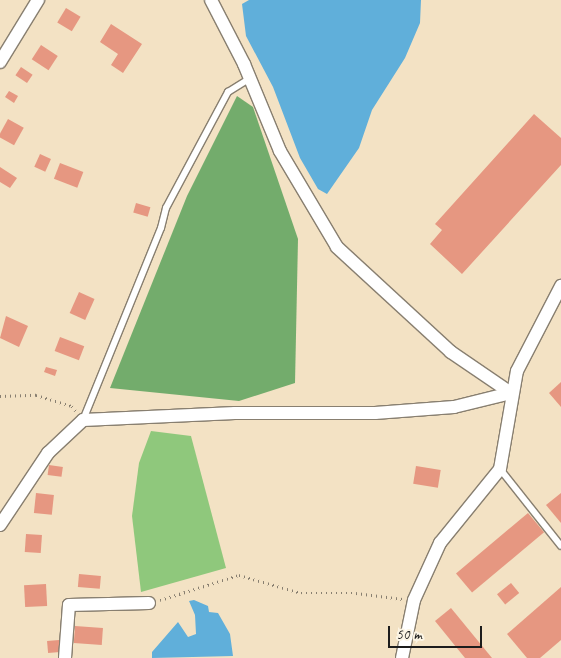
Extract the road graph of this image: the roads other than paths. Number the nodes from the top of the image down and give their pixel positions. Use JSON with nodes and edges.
{"nodes":[{"id":1,"x":38,"y":0,"type":"edge"},
{"id":2,"x":211,"y":0,"type":"edge"},
{"id":3,"x":0,"y":62,"type":"edge"},
{"id":4,"x":250,"y":78,"type":"junction"},
{"id":5,"x":561,"y":286,"type":"edge"},
{"id":6,"x":511,"y":393,"type":"junction"},
{"id":7,"x":83,"y":420,"type":"junction"},
{"id":8,"x":500,"y":469,"type":"junction"},
{"id":9,"x":0,"y":525,"type":"edge"},
{"id":10,"x":561,"y":546,"type":"edge"},
{"id":11,"x":149,"y":604,"type":"road end"},
{"id":12,"x":65,"y":658,"type":"edge"},
{"id":13,"x":402,"y":658,"type":"edge"}],
"edges":[{"from":1,"to":3,"type":"street"},
{"from":2,"to":4,"type":"street"},
{"from":4,"to":6,"type":"street"},
{"from":4,"to":7,"type":"lane"},
{"from":5,"to":6,"type":"street"},
{"from":6,"to":7,"type":"street"},
{"from":6,"to":8,"type":"street"},
{"from":7,"to":9,"type":"street"},
{"from":8,"to":10,"type":"lane"},
{"from":8,"to":13,"type":"street"},
{"from":11,"to":12,"type":"street"}]}
